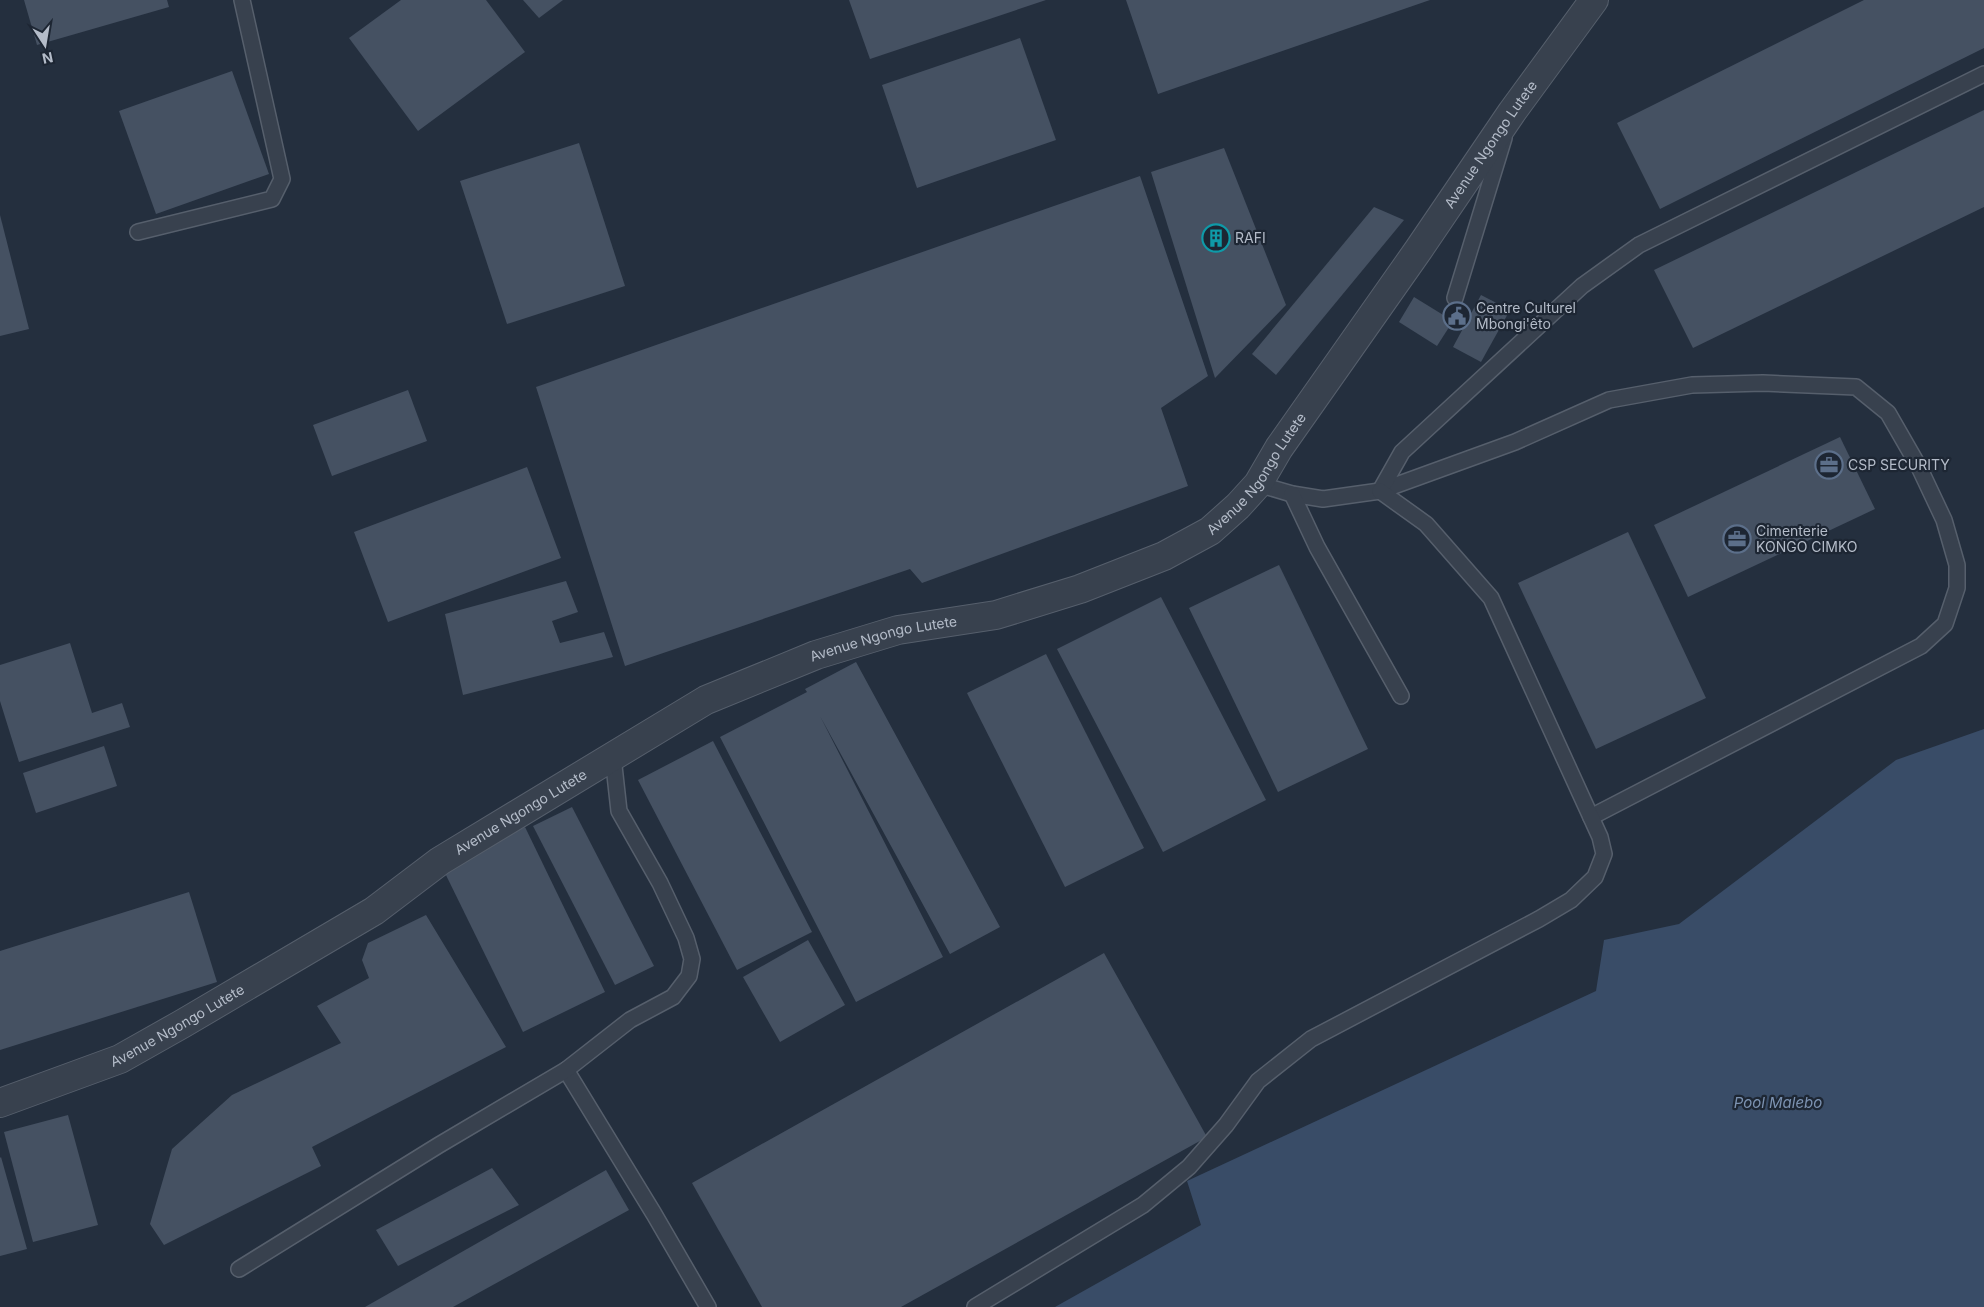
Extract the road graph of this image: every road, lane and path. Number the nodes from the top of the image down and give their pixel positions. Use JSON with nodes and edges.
{"nodes":[{"id":1,"x":242,"y":0,"type":"edge"},
{"id":2,"x":1594,"y":0,"type":"edge"},
{"id":3,"x":1984,"y":74,"type":"edge"},
{"id":4,"x":1512,"y":112,"type":"junction"},
{"id":5,"x":138,"y":232,"type":"dead end"},
{"id":6,"x":1455,"y":298,"type":"dead end"},
{"id":7,"x":1258,"y":484,"type":"junction"},
{"id":8,"x":1380,"y":491,"type":"junction"},
{"id":9,"x":1292,"y":494,"type":"junction"},
{"id":10,"x":1401,"y":696,"type":"dead end"},
{"id":11,"x":613,"y":757,"type":"junction"},
{"id":12,"x":1591,"y":817,"type":"junction"},
{"id":13,"x":566,"y":1070,"type":"junction"},
{"id":14,"x":0,"y":1103,"type":"edge"},
{"id":15,"x":239,"y":1269,"type":"dead end"},
{"id":16,"x":708,"y":1307,"type":"edge"},
{"id":17,"x":975,"y":1307,"type":"edge"}],
"edges":[{"from":1,"to":5,"type":"lane"},
{"from":2,"to":4,"type":"street","name":"Avenue Ngongo Lutete"},
{"from":3,"to":8,"type":"lane"},
{"from":4,"to":6,"type":"lane"},
{"from":4,"to":7,"type":"street","name":"Avenue Ngongo Lutete"},
{"from":7,"to":9,"type":"lane"},
{"from":7,"to":11,"type":"street","name":"Avenue Ngongo Lutete"},
{"from":8,"to":9,"type":"lane"},
{"from":8,"to":12,"type":"lane"},
{"from":8,"to":12,"type":"lane"},
{"from":9,"to":10,"type":"lane"},
{"from":11,"to":13,"type":"lane"},
{"from":11,"to":14,"type":"street","name":"Avenue Ngongo Lutete"},
{"from":12,"to":17,"type":"lane"},
{"from":13,"to":15,"type":"lane"},
{"from":13,"to":16,"type":"lane"}]}
